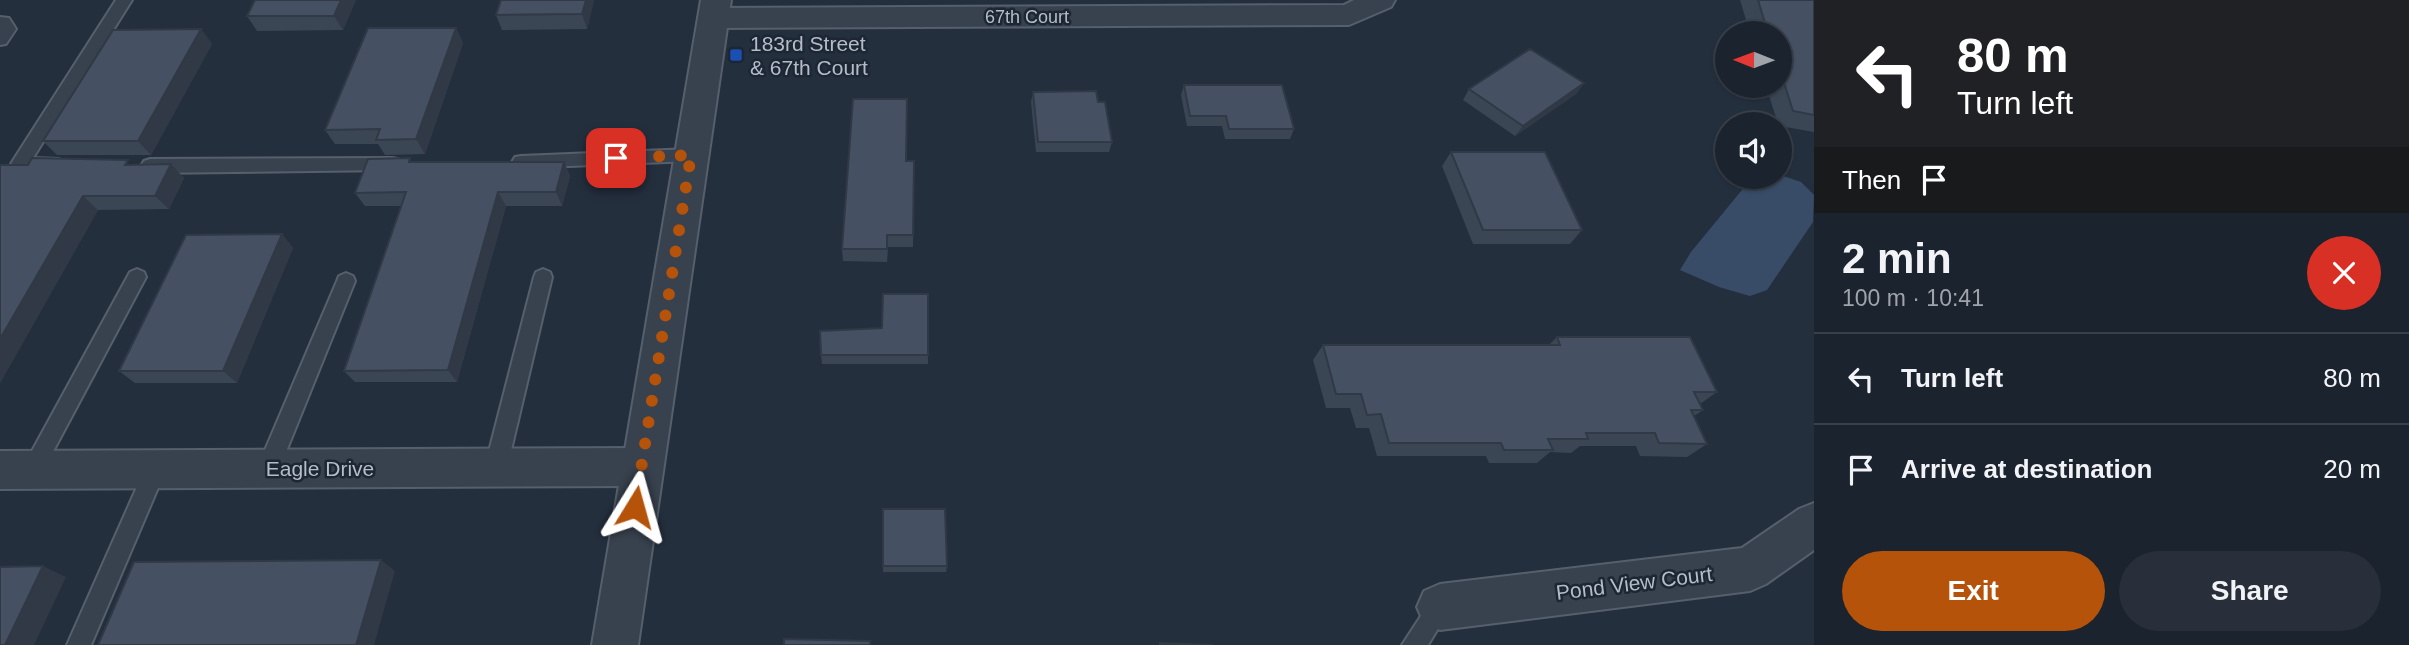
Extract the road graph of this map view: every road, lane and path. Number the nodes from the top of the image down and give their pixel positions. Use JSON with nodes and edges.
{"nodes":[{"id":1,"x":124,"y":0,"type":"edge"},
{"id":2,"x":1380,"y":0,"type":"edge"},
{"id":3,"x":714,"y":9,"type":"edge"},
{"id":4,"x":0,"y":22,"type":"edge"},
{"id":5,"x":0,"y":40,"type":"edge"},
{"id":6,"x":691,"y":155,"type":"junction"},
{"id":7,"x":508,"y":162,"type":"edge"},
{"id":8,"x":414,"y":164,"type":"edge"},
{"id":9,"x":75,"y":165,"type":"edge"},
{"id":10,"x":129,"y":166,"type":"edge"},
{"id":11,"x":137,"y":277,"type":"dead end"},
{"id":12,"x":543,"y":277,"type":"dead end"},
{"id":13,"x":346,"y":281,"type":"dead end"},
{"id":14,"x":496,"y":467,"type":"junction"},
{"id":15,"x":641,"y":467,"type":"junction"},
{"id":16,"x":156,"y":469,"type":"junction"},
{"id":17,"x":268,"y":469,"type":"junction"},
{"id":18,"x":16,"y":470,"type":"edge"},
{"id":19,"x":1814,"y":524,"type":"edge"},
{"id":20,"x":1440,"y":607,"type":"joint"},
{"id":21,"x":79,"y":645,"type":"edge"},
{"id":22,"x":615,"y":645,"type":"edge"},
{"id":23,"x":1414,"y":645,"type":"edge"}],
"edges":[{"from":1,"to":9,"type":"lane"},
{"from":2,"to":3,"type":"street","name":"67th Court"},
{"from":3,"to":6,"type":"street"},
{"from":4,"to":5,"type":"lane"},
{"from":6,"to":7,"type":"lane"},
{"from":6,"to":15,"type":"street"},
{"from":8,"to":10,"type":"lane"},
{"from":11,"to":18,"type":"lane"},
{"from":12,"to":14,"type":"lane"},
{"from":13,"to":17,"type":"lane"},
{"from":14,"to":15,"type":"street","name":"Eagle Drive"},
{"from":14,"to":17,"type":"street","name":"Eagle Drive"},
{"from":15,"to":22,"type":"street"},
{"from":16,"to":17,"type":"street","name":"Eagle Drive"},
{"from":16,"to":18,"type":"street","name":"Eagle Drive"},
{"from":16,"to":21,"type":"lane"},
{"from":19,"to":20,"type":"street","name":"Pond View Court"},
{"from":20,"to":23,"type":"lane"}]}
